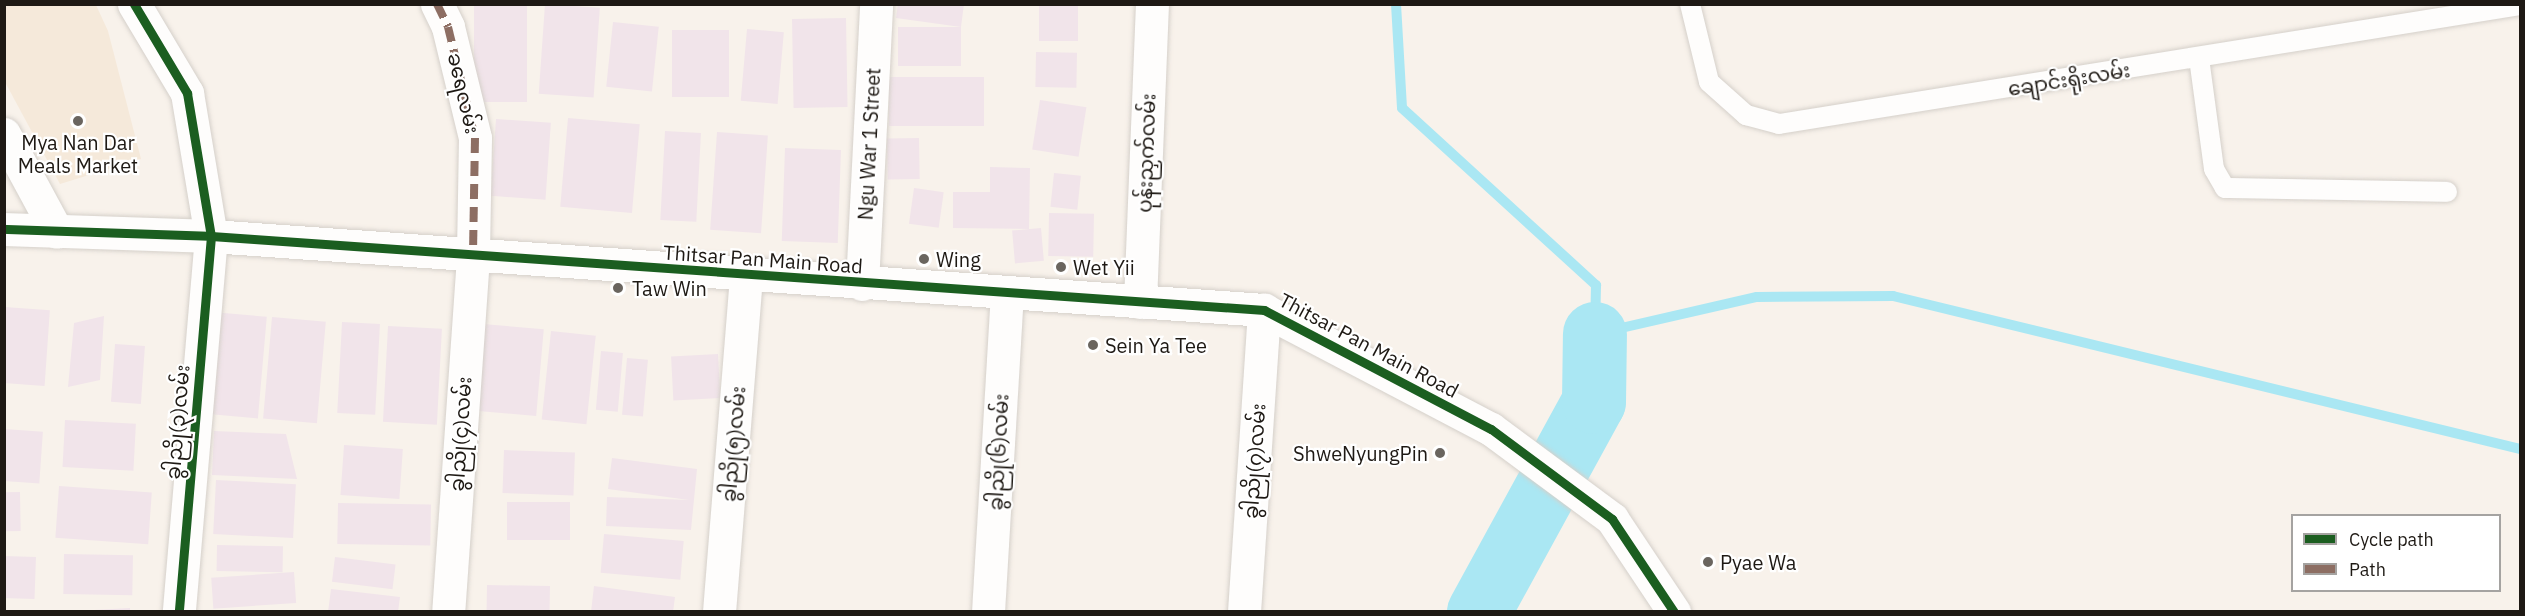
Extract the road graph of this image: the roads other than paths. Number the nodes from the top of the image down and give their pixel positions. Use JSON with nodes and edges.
{"nodes":[{"id":1,"x":134,"y":4,"type":"edge"},
{"id":2,"x":437,"y":4,"type":"edge"},
{"id":3,"x":876,"y":4,"type":"edge"},
{"id":4,"x":1152,"y":4,"type":"edge"},
{"id":5,"x":1690,"y":4,"type":"edge"},
{"id":6,"x":2510,"y":7,"type":"edge"},
{"id":7,"x":2199,"y":58,"type":"junction"},
{"id":8,"x":4,"y":134,"type":"edge"},
{"id":9,"x":2447,"y":192,"type":"dead end"},
{"id":10,"x":4,"y":229,"type":"edge"},
{"id":11,"x":57,"y":232,"type":"junction"},
{"id":12,"x":211,"y":236,"type":"junction"},
{"id":13,"x":473,"y":257,"type":"junction"},
{"id":14,"x":746,"y":276,"type":"junction"},
{"id":15,"x":862,"y":284,"type":"junction"},
{"id":16,"x":1008,"y":293,"type":"junction"},
{"id":17,"x":1140,"y":302,"type":"junction"},
{"id":18,"x":1264,"y":310,"type":"junction"},
{"id":19,"x":179,"y":612,"type":"edge"},
{"id":20,"x":448,"y":612,"type":"edge"},
{"id":21,"x":719,"y":612,"type":"edge"},
{"id":22,"x":988,"y":612,"type":"edge"},
{"id":23,"x":1244,"y":612,"type":"edge"},
{"id":24,"x":1674,"y":612,"type":"edge"}],
"edges":[{"from":1,"to":12,"type":"street","name":"ခွါညို(၃)လမ်း"},
{"from":2,"to":13,"type":"street","name":"ခရေလမ်း"},
{"from":3,"to":15,"type":"street","name":"Ngu War 1 Street"},
{"from":4,"to":17,"type":"street","name":"ပုန်းညှက်လမ်း"},
{"from":5,"to":7,"type":"lane","name":"ချောင်းရိုးလမ်း"},
{"from":6,"to":7,"type":"lane","name":"ချောင်းရိုးလမ်း"},
{"from":7,"to":9,"type":"lane"},
{"from":8,"to":11,"type":"street"},
{"from":10,"to":11,"type":"street","name":"Thitsar Pan Main Road"},
{"from":11,"to":12,"type":"street","name":"Thitsar Pan Main Road"},
{"from":12,"to":13,"type":"street","name":"Thitsar Pan Main Road"},
{"from":12,"to":19,"type":"street","name":"ခွါညို(၃)လမ်း"},
{"from":13,"to":14,"type":"street","name":"Thitsar Pan Main Road"},
{"from":13,"to":20,"type":"street","name":"ခွါညို(၄)လမ်း"},
{"from":14,"to":15,"type":"street","name":"Thitsar Pan Main Road"},
{"from":14,"to":21,"type":"street","name":"ခွါညို(၅)လမ်း"},
{"from":15,"to":16,"type":"street","name":"Thitsar Pan Main Road"},
{"from":16,"to":17,"type":"street","name":"Thitsar Pan Main Road"},
{"from":16,"to":22,"type":"street","name":"ခွါညို(၆)လမ်း"},
{"from":17,"to":18,"type":"street","name":"Thitsar Pan Main Road"},
{"from":18,"to":23,"type":"street","name":"ခွါညို(၇)လမ်း"},
{"from":18,"to":24,"type":"street","name":"Thitsar Pan Main Road"}]}
